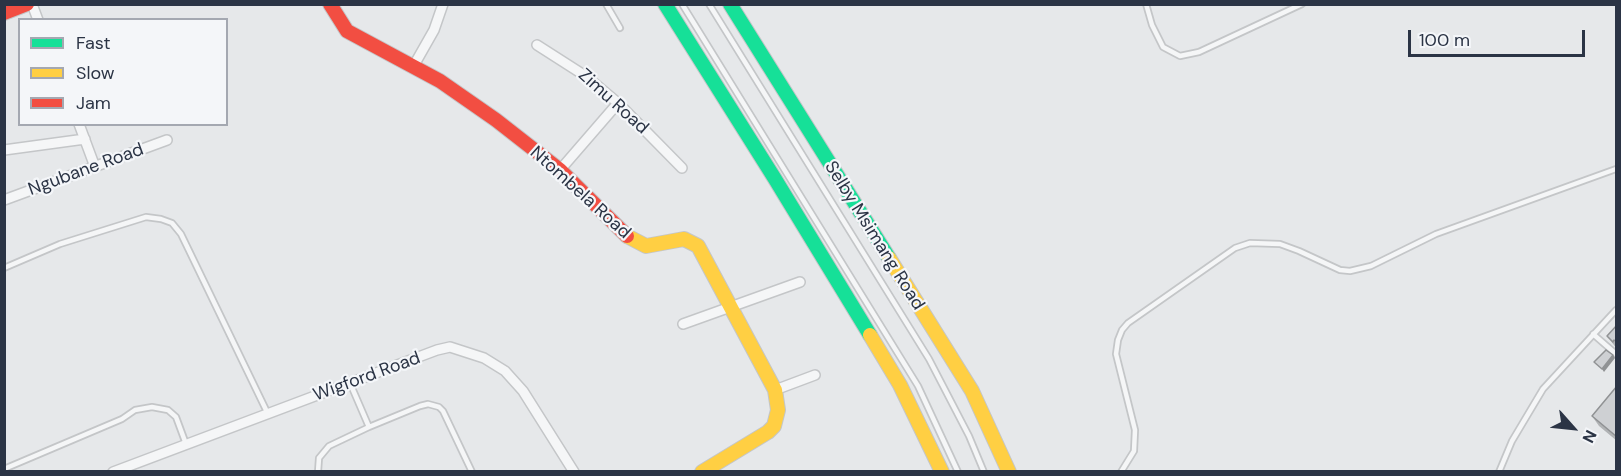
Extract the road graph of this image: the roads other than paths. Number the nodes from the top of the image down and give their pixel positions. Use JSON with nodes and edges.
{"nodes":[{"id":1,"x":27,"y":4,"type":"edge"},
{"id":2,"x":330,"y":4,"type":"edge"},
{"id":3,"x":443,"y":4,"type":"edge"},
{"id":4,"x":606,"y":4,"type":"edge"},
{"id":5,"x":665,"y":4,"type":"edge"},
{"id":6,"x":682,"y":4,"type":"edge"},
{"id":7,"x":709,"y":4,"type":"edge"},
{"id":8,"x":729,"y":4,"type":"edge"},
{"id":9,"x":1146,"y":4,"type":"edge"},
{"id":10,"x":1302,"y":4,"type":"edge"},
{"id":11,"x":4,"y":13,"type":"edge"},
{"id":12,"x":620,"y":28,"type":"dead end"},
{"id":13,"x":537,"y":45,"type":"dead end"},
{"id":14,"x":413,"y":67,"type":"junction"},
{"id":15,"x":618,"y":104,"type":"junction"},
{"id":16,"x":80,"y":126,"type":"edge"},
{"id":17,"x":85,"y":139,"type":"junction"},
{"id":18,"x":167,"y":140,"type":"dead end"},
{"id":19,"x":4,"y":150,"type":"edge"},
{"id":20,"x":95,"y":167,"type":"junction"},
{"id":21,"x":682,"y":168,"type":"dead end"},
{"id":22,"x":1617,"y":168,"type":"edge"},
{"id":23,"x":560,"y":170,"type":"junction"},
{"id":24,"x":4,"y":200,"type":"edge"},
{"id":25,"x":4,"y":268,"type":"edge"},
{"id":26,"x":800,"y":282,"type":"dead end"},
{"id":27,"x":732,"y":308,"type":"junction"},
{"id":28,"x":1617,"y":310,"type":"edge"},
{"id":29,"x":683,"y":324,"type":"dead end"},
{"id":30,"x":1593,"y":334,"type":"junction"},
{"id":31,"x":1617,"y":354,"type":"edge"},
{"id":32,"x":815,"y":375,"type":"dead end"},
{"id":33,"x":350,"y":383,"type":"junction"},
{"id":34,"x":775,"y":390,"type":"junction"},
{"id":35,"x":268,"y":414,"type":"junction"},
{"id":36,"x":369,"y":427,"type":"junction"},
{"id":37,"x":186,"y":444,"type":"junction"},
{"id":38,"x":4,"y":469,"type":"edge"},
{"id":39,"x":113,"y":471,"type":"edge"},
{"id":40,"x":318,"y":471,"type":"edge"},
{"id":41,"x":472,"y":471,"type":"edge"},
{"id":42,"x":574,"y":471,"type":"edge"},
{"id":43,"x":702,"y":471,"type":"edge"},
{"id":44,"x":942,"y":471,"type":"edge"},
{"id":45,"x":958,"y":471,"type":"edge"},
{"id":46,"x":984,"y":471,"type":"edge"},
{"id":47,"x":1009,"y":471,"type":"edge"},
{"id":48,"x":1121,"y":471,"type":"edge"},
{"id":49,"x":1499,"y":471,"type":"edge"}],
"edges":[{"from":1,"to":11,"type":"main road"},
{"from":2,"to":14,"type":"main road","name":"Ntombela Road"},
{"from":3,"to":14,"type":"street"},
{"from":4,"to":12,"type":"lane"},
{"from":5,"to":44,"type":"main road"},
{"from":6,"to":45,"type":"lane"},
{"from":7,"to":46,"type":"lane"},
{"from":8,"to":47,"type":"main road","name":"Selby Msimang Road"},
{"from":9,"to":10,"type":"lane"},
{"from":13,"to":15,"type":"street","name":"Zimu Road"},
{"from":14,"to":23,"type":"main road","name":"Ntombela Road"},
{"from":15,"to":21,"type":"street","name":"Zimu Road"},
{"from":15,"to":23,"type":"street"},
{"from":16,"to":17,"type":"street"},
{"from":17,"to":19,"type":"street"},
{"from":17,"to":20,"type":"street"},
{"from":18,"to":20,"type":"street","name":"Ngubane Road"},
{"from":20,"to":24,"type":"street","name":"Ngubane Road"},
{"from":22,"to":48,"type":"lane"},
{"from":23,"to":27,"type":"main road","name":"Ntombela Road"},
{"from":25,"to":35,"type":"lane"},
{"from":26,"to":27,"type":"street"},
{"from":27,"to":29,"type":"street"},
{"from":27,"to":34,"type":"main road","name":"Ntombela Road"},
{"from":28,"to":30,"type":"lane"},
{"from":30,"to":31,"type":"lane"},
{"from":30,"to":49,"type":"lane"},
{"from":32,"to":34,"type":"street"},
{"from":33,"to":35,"type":"street","name":"Wigford Road"},
{"from":33,"to":36,"type":"lane"},
{"from":33,"to":42,"type":"street","name":"Wigford Road"},
{"from":34,"to":43,"type":"main road","name":"Ntombela Road"},
{"from":35,"to":37,"type":"street","name":"Wigford Road"},
{"from":36,"to":40,"type":"lane"},
{"from":36,"to":41,"type":"lane"},
{"from":37,"to":38,"type":"lane"},
{"from":37,"to":39,"type":"street","name":"Wigford Road"}]}
